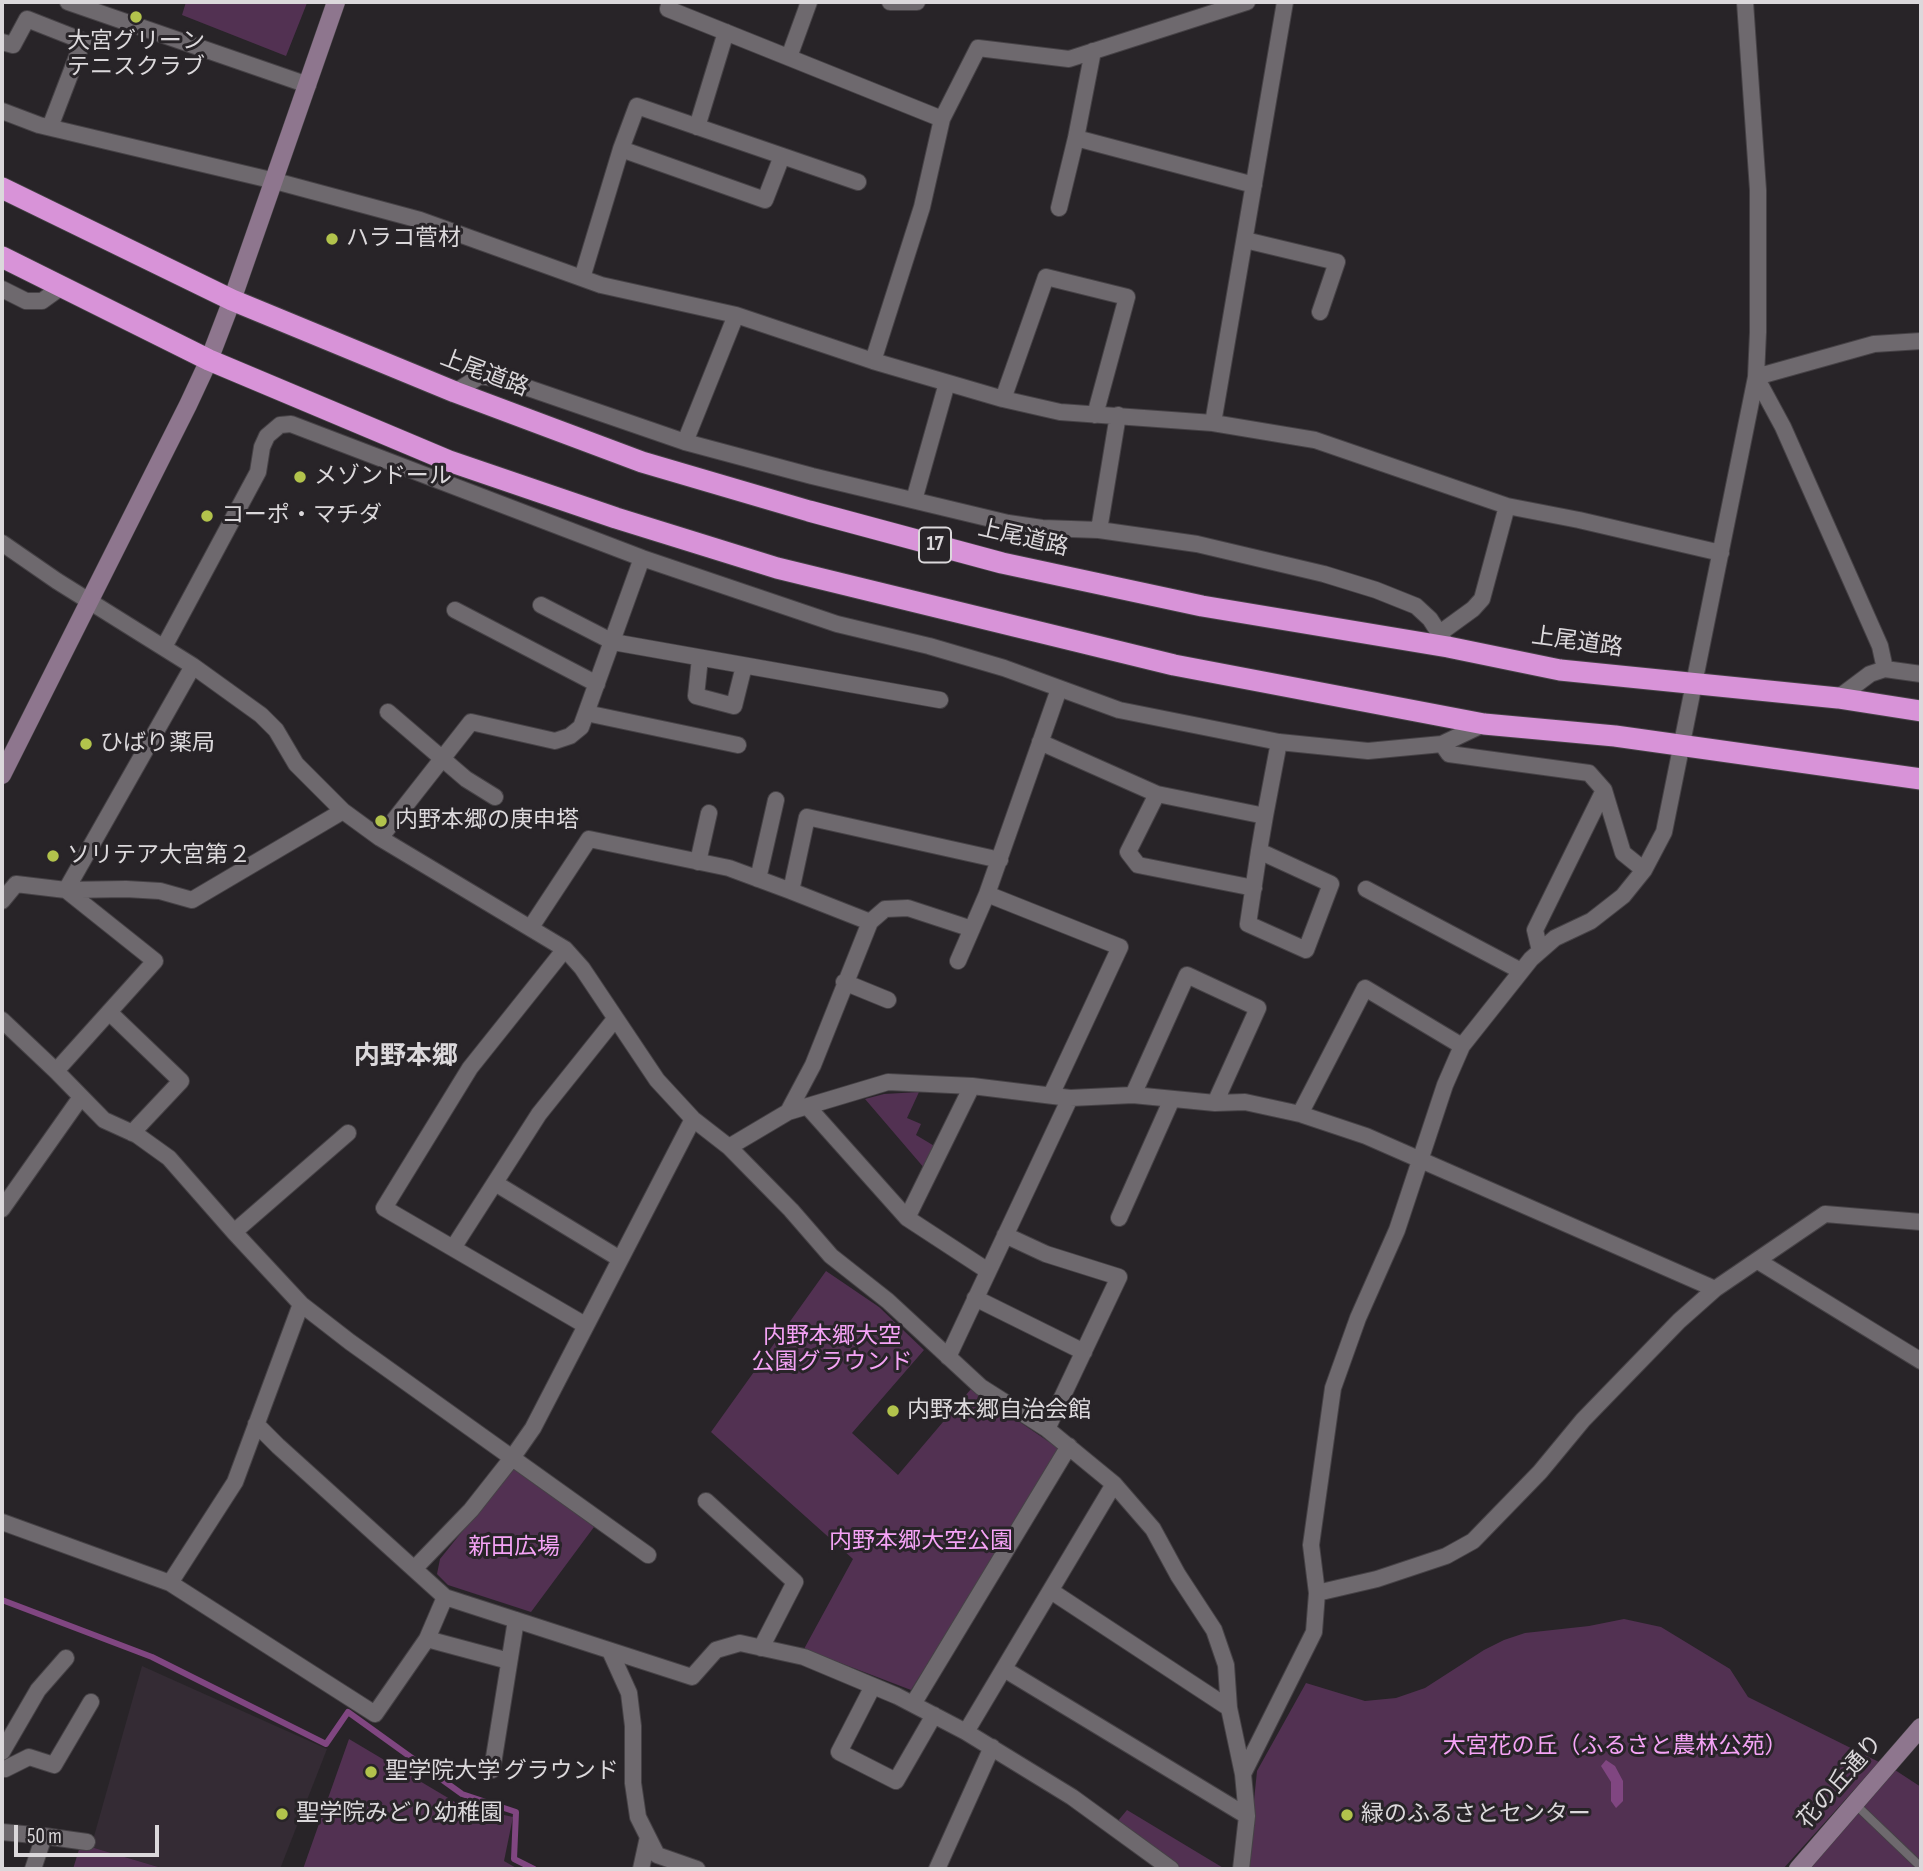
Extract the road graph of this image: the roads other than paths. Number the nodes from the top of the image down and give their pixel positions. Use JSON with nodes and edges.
{"nodes":[{"id":1,"x":68,"y":2,"type":"edge"},
{"id":2,"x":336,"y":2,"type":"edge"},
{"id":3,"x":670,"y":2,"type":"edge"},
{"id":4,"x":809,"y":2,"type":"edge"},
{"id":5,"x":890,"y":2,"type":"edge"},
{"id":6,"x":917,"y":2,"type":"edge"},
{"id":7,"x":1247,"y":2,"type":"edge"},
{"id":8,"x":1285,"y":2,"type":"edge"},
{"id":9,"x":1745,"y":2,"type":"edge"},
{"id":10,"x":726,"y":32,"type":"junction"},
{"id":11,"x":2,"y":42,"type":"edge"},
{"id":12,"x":1093,"y":51,"type":"junction"},
{"id":13,"x":789,"y":58,"type":"junction"},
{"id":14,"x":308,"y":85,"type":"junction"},
{"id":15,"x":2,"y":111,"type":"edge"},
{"id":16,"x":942,"y":119,"type":"junction"},
{"id":17,"x":50,"y":127,"type":"junction"},
{"id":18,"x":697,"y":127,"type":"junction"},
{"id":19,"x":1076,"y":138,"type":"junction"},
{"id":20,"x":621,"y":149,"type":"junction"},
{"id":21,"x":782,"y":156,"type":"junction"},
{"id":22,"x":275,"y":181,"type":"junction"},
{"id":23,"x":858,"y":182,"type":"dead end"},
{"id":24,"x":1254,"y":185,"type":"junction"},
{"id":25,"x":2,"y":188,"type":"edge"},
{"id":26,"x":1059,"y":208,"type":"dead end"},
{"id":27,"x":1245,"y":240,"type":"junction"},
{"id":28,"x":2,"y":257,"type":"edge"},
{"id":29,"x":582,"y":278,"type":"junction"},
{"id":30,"x":60,"y":288,"type":"junction"},
{"id":31,"x":8,"y":293,"type":"edge"},
{"id":32,"x":232,"y":300,"type":"junction"},
{"id":33,"x":1320,"y":312,"type":"dead end"},
{"id":34,"x":736,"y":315,"type":"junction"},
{"id":35,"x":1921,"y":341,"type":"edge"},
{"id":36,"x":209,"y":360,"type":"junction"},
{"id":37,"x":873,"y":361,"type":"junction"},
{"id":38,"x":1756,"y":377,"type":"junction"},
{"id":39,"x":947,"y":383,"type":"junction"},
{"id":40,"x":455,"y":392,"type":"junction"},
{"id":41,"x":1003,"y":399,"type":"junction"},
{"id":42,"x":1095,"y":415,"type":"junction"},
{"id":43,"x":1118,"y":415,"type":"junction"},
{"id":44,"x":1213,"y":423,"type":"junction"},
{"id":45,"x":685,"y":442,"type":"junction"},
{"id":46,"x":449,"y":461,"type":"junction"},
{"id":47,"x":914,"y":500,"type":"junction"},
{"id":48,"x":500,"y":506,"type":"junction"},
{"id":49,"x":1507,"y":506,"type":"junction"},
{"id":50,"x":1099,"y":530,"type":"junction"},
{"id":51,"x":2,"y":543,"type":"edge"},
{"id":52,"x":1721,"y":554,"type":"junction"},
{"id":53,"x":642,"y":558,"type":"junction"},
{"id":54,"x":89,"y":602,"type":"junction"},
{"id":55,"x":541,"y":605,"type":"dead end"},
{"id":56,"x":455,"y":610,"type":"dead end"},
{"id":57,"x":1444,"y":640,"type":"junction"},
{"id":58,"x":613,"y":642,"type":"junction"},
{"id":59,"x":164,"y":647,"type":"junction"},
{"id":60,"x":700,"y":658,"type":"junction"},
{"id":61,"x":193,"y":666,"type":"junction"},
{"id":62,"x":744,"y":666,"type":"junction"},
{"id":63,"x":1885,"y":669,"type":"junction"},
{"id":64,"x":1921,"y":674,"type":"edge"},
{"id":65,"x":597,"y":684,"type":"junction"},
{"id":66,"x":1694,"y":684,"type":"junction"},
{"id":67,"x":1059,"y":689,"type":"junction"},
{"id":68,"x":1838,"y":698,"type":"junction"},
{"id":69,"x":940,"y":700,"type":"dead end"},
{"id":70,"x":1921,"y":711,"type":"edge"},
{"id":71,"x":388,"y":712,"type":"dead end"},
{"id":72,"x":586,"y":713,"type":"junction"},
{"id":73,"x":1484,"y":724,"type":"junction"},
{"id":74,"x":1040,"y":742,"type":"junction"},
{"id":75,"x":1279,"y":742,"type":"junction"},
{"id":76,"x":1442,"y":744,"type":"junction"},
{"id":77,"x":738,"y":745,"type":"dead end"},
{"id":78,"x":1682,"y":746,"type":"junction"},
{"id":79,"x":442,"y":759,"type":"junction"},
{"id":80,"x":2,"y":775,"type":"edge"},
{"id":81,"x":1920,"y":781,"type":"edge"},
{"id":82,"x":1604,"y":790,"type":"junction"},
{"id":83,"x":1157,"y":793,"type":"junction"},
{"id":84,"x":495,"y":797,"type":"dead end"},
{"id":85,"x":776,"y":800,"type":"dead end"},
{"id":86,"x":343,"y":811,"type":"junction"},
{"id":87,"x":709,"y":813,"type":"dead end"},
{"id":88,"x":1265,"y":817,"type":"junction"},
{"id":89,"x":380,"y":838,"type":"junction"},
{"id":90,"x":1259,"y":851,"type":"junction"},
{"id":91,"x":1000,"y":860,"type":"junction"},
{"id":92,"x":698,"y":862,"type":"junction"},
{"id":93,"x":1644,"y":870,"type":"junction"},
{"id":94,"x":758,"y":879,"type":"junction"},
{"id":95,"x":1254,"y":888,"type":"junction"},
{"id":96,"x":66,"y":890,"type":"junction"},
{"id":97,"x":1366,"y":890,"type":"dead end"},
{"id":98,"x":791,"y":891,"type":"junction"},
{"id":99,"x":987,"y":894,"type":"junction"},
{"id":100,"x":2,"y":901,"type":"edge"},
{"id":101,"x":870,"y":922,"type":"junction"},
{"id":102,"x":531,"y":927,"type":"junction"},
{"id":103,"x":972,"y":929,"type":"junction"},
{"id":104,"x":565,"y":949,"type":"junction"},
{"id":105,"x":1540,"y":951,"type":"junction"},
{"id":106,"x":958,"y":961,"type":"dead end"},
{"id":107,"x":1521,"y":971,"type":"junction"},
{"id":108,"x":844,"y":982,"type":"junction"},
{"id":109,"x":888,"y":1000,"type":"dead end"},
{"id":110,"x":109,"y":1012,"type":"junction"},
{"id":111,"x":615,"y":1019,"type":"junction"},
{"id":112,"x":2,"y":1020,"type":"edge"},
{"id":113,"x":1462,"y":1046,"type":"junction"},
{"id":114,"x":56,"y":1071,"type":"junction"},
{"id":115,"x":971,"y":1086,"type":"junction"},
{"id":116,"x":1051,"y":1095,"type":"junction"},
{"id":117,"x":1133,"y":1095,"type":"junction"},
{"id":118,"x":82,"y":1097,"type":"junction"},
{"id":119,"x":1070,"y":1098,"type":"junction"},
{"id":120,"x":1172,"y":1099,"type":"junction"},
{"id":121,"x":1214,"y":1103,"type":"junction"},
{"id":122,"x":807,"y":1106,"type":"junction"},
{"id":123,"x":788,"y":1112,"type":"junction"},
{"id":124,"x":1300,"y":1114,"type":"junction"},
{"id":125,"x":692,"y":1119,"type":"junction"},
{"id":126,"x":132,"y":1133,"type":"junction"},
{"id":127,"x":348,"y":1133,"type":"dead end"},
{"id":128,"x":729,"y":1147,"type":"junction"},
{"id":129,"x":1422,"y":1160,"type":"junction"},
{"id":130,"x":495,"y":1183,"type":"junction"},
{"id":131,"x":2,"y":1209,"type":"edge"},
{"id":132,"x":907,"y":1218,"type":"junction"},
{"id":133,"x":1119,"y":1218,"type":"dead end"},
{"id":134,"x":1921,"y":1222,"type":"edge"},
{"id":135,"x":234,"y":1232,"type":"junction"},
{"id":136,"x":1005,"y":1235,"type":"junction"},
{"id":137,"x":453,"y":1248,"type":"junction"},
{"id":138,"x":620,"y":1259,"type":"junction"},
{"id":139,"x":1758,"y":1261,"type":"junction"},
{"id":140,"x":988,"y":1271,"type":"junction"},
{"id":141,"x":1715,"y":1289,"type":"junction"},
{"id":142,"x":975,"y":1298,"type":"junction"},
{"id":143,"x":301,"y":1304,"type":"junction"},
{"id":144,"x":586,"y":1325,"type":"junction"},
{"id":145,"x":1084,"y":1352,"type":"junction"},
{"id":146,"x":947,"y":1357,"type":"junction"},
{"id":147,"x":1920,"y":1358,"type":"edge"},
{"id":148,"x":256,"y":1424,"type":"junction"},
{"id":149,"x":1047,"y":1429,"type":"junction"},
{"id":150,"x":1069,"y":1446,"type":"junction"},
{"id":151,"x":512,"y":1458,"type":"junction"},
{"id":152,"x":1114,"y":1484,"type":"junction"},
{"id":153,"x":706,"y":1501,"type":"dead end"},
{"id":154,"x":2,"y":1522,"type":"edge"},
{"id":155,"x":648,"y":1555,"type":"dead end"},
{"id":156,"x":414,"y":1569,"type":"junction"},
{"id":157,"x":170,"y":1583,"type":"junction"},
{"id":158,"x":1051,"y":1591,"type":"junction"},
{"id":159,"x":1317,"y":1593,"type":"junction"},
{"id":160,"x":445,"y":1597,"type":"junction"},
{"id":161,"x":516,"y":1620,"type":"junction"},
{"id":162,"x":426,"y":1639,"type":"junction"},
{"id":163,"x":761,"y":1648,"type":"junction"},
{"id":164,"x":610,"y":1651,"type":"junction"},
{"id":165,"x":66,"y":1658,"type":"dead end"},
{"id":166,"x":509,"y":1661,"type":"junction"},
{"id":167,"x":1004,"y":1669,"type":"junction"},
{"id":168,"x":873,"y":1686,"type":"junction"},
{"id":169,"x":91,"y":1702,"type":"dead end"},
{"id":170,"x":913,"y":1704,"type":"junction"},
{"id":171,"x":1229,"y":1708,"type":"junction"},
{"id":172,"x":934,"y":1715,"type":"junction"},
{"id":173,"x":1921,"y":1727,"type":"edge"},
{"id":174,"x":966,"y":1732,"type":"junction"},
{"id":175,"x":992,"y":1747,"type":"junction"},
{"id":176,"x":2,"y":1752,"type":"edge"},
{"id":177,"x":492,"y":1770,"type":"dead end"},
{"id":178,"x":3,"y":1771,"type":"edge"},
{"id":179,"x":1243,"y":1774,"type":"junction"},
{"id":180,"x":1855,"y":1804,"type":"junction"},
{"id":181,"x":1247,"y":1816,"type":"junction"},
{"id":182,"x":2,"y":1832,"type":"edge"},
{"id":183,"x":44,"y":1836,"type":"junction"},
{"id":184,"x":648,"y":1837,"type":"junction"},
{"id":185,"x":87,"y":1842,"type":"dead end"},
{"id":186,"x":1921,"y":1867,"type":"edge"},
{"id":187,"x":33,"y":1869,"type":"edge"},
{"id":188,"x":641,"y":1869,"type":"edge"},
{"id":189,"x":697,"y":1869,"type":"edge"},
{"id":190,"x":937,"y":1869,"type":"edge"},
{"id":191,"x":1171,"y":1869,"type":"edge"},
{"id":192,"x":1241,"y":1869,"type":"edge"},
{"id":193,"x":1798,"y":1869,"type":"edge"}],
"edges":[{"from":1,"to":14,"type":"street"},
{"from":2,"to":14,"type":"street"},
{"from":3,"to":10,"type":"street"},
{"from":4,"to":13,"type":"street"},
{"from":5,"to":6,"type":"street"},
{"from":7,"to":12,"type":"street"},
{"from":8,"to":24,"type":"street"},
{"from":9,"to":38,"type":"street"},
{"from":10,"to":13,"type":"street"},
{"from":10,"to":18,"type":"street"},
{"from":11,"to":17,"type":"street"},
{"from":12,"to":16,"type":"street"},
{"from":12,"to":19,"type":"street"},
{"from":13,"to":16,"type":"street"},
{"from":14,"to":22,"type":"street"},
{"from":15,"to":17,"type":"street"},
{"from":16,"to":37,"type":"street"},
{"from":17,"to":22,"type":"street"},
{"from":18,"to":20,"type":"street"},
{"from":18,"to":21,"type":"street"},
{"from":19,"to":24,"type":"street"},
{"from":19,"to":26,"type":"street"},
{"from":20,"to":21,"type":"street"},
{"from":20,"to":29,"type":"street"},
{"from":21,"to":23,"type":"street"},
{"from":22,"to":29,"type":"street"},
{"from":22,"to":32,"type":"street"},
{"from":24,"to":27,"type":"street"},
{"from":25,"to":32,"type":"highway","name":"上尾道路","number":"17"},
{"from":27,"to":33,"type":"street"},
{"from":27,"to":44,"type":"street"},
{"from":28,"to":30,"type":"highway"},
{"from":29,"to":34,"type":"street"},
{"from":30,"to":31,"type":"street"},
{"from":30,"to":36,"type":"highway"},
{"from":32,"to":36,"type":"street"},
{"from":32,"to":40,"type":"highway","name":"上尾道路","number":"17"},
{"from":34,"to":37,"type":"street"},
{"from":34,"to":45,"type":"street"},
{"from":35,"to":38,"type":"street"},
{"from":36,"to":46,"type":"highway"},
{"from":36,"to":54,"type":"street"},
{"from":37,"to":39,"type":"street"},
{"from":38,"to":52,"type":"street"},
{"from":38,"to":63,"type":"street"},
{"from":39,"to":41,"type":"street"},
{"from":39,"to":47,"type":"street"},
{"from":40,"to":45,"type":"street"},
{"from":40,"to":57,"type":"highway","name":"上尾道路","number":"17"},
{"from":41,"to":42,"type":"street"},
{"from":41,"to":42,"type":"street"},
{"from":42,"to":43,"type":"street"},
{"from":43,"to":44,"type":"street"},
{"from":43,"to":50,"type":"street"},
{"from":44,"to":49,"type":"street"},
{"from":45,"to":47,"type":"street"},
{"from":46,"to":48,"type":"street"},
{"from":46,"to":73,"type":"highway"},
{"from":47,"to":50,"type":"street"},
{"from":48,"to":53,"type":"street"},
{"from":48,"to":59,"type":"street"},
{"from":49,"to":52,"type":"street"},
{"from":49,"to":57,"type":"street"},
{"from":50,"to":57,"type":"street"},
{"from":51,"to":54,"type":"street"},
{"from":52,"to":66,"type":"street"},
{"from":53,"to":58,"type":"street"},
{"from":53,"to":67,"type":"street"},
{"from":54,"to":59,"type":"street"},
{"from":54,"to":80,"type":"street"},
{"from":55,"to":58,"type":"street"},
{"from":56,"to":65,"type":"street"},
{"from":57,"to":66,"type":"highway","name":"上尾道路","number":"17"},
{"from":58,"to":60,"type":"street"},
{"from":58,"to":65,"type":"street"},
{"from":59,"to":61,"type":"street"},
{"from":60,"to":62,"type":"street"},
{"from":60,"to":62,"type":"street"},
{"from":61,"to":86,"type":"street"},
{"from":61,"to":96,"type":"street"},
{"from":62,"to":69,"type":"street"},
{"from":63,"to":64,"type":"street"},
{"from":63,"to":68,"type":"street"},
{"from":65,"to":72,"type":"street"},
{"from":66,"to":68,"type":"highway","name":"上尾道路","number":"17"},
{"from":66,"to":78,"type":"street"},
{"from":67,"to":74,"type":"street"},
{"from":67,"to":75,"type":"street"},
{"from":68,"to":70,"type":"highway","name":"上尾道路","number":"17"},
{"from":71,"to":79,"type":"street"},
{"from":72,"to":77,"type":"street"},
{"from":72,"to":79,"type":"street"},
{"from":73,"to":76,"type":"street"},
{"from":73,"to":78,"type":"highway"},
{"from":74,"to":83,"type":"street"},
{"from":74,"to":91,"type":"street"},
{"from":75,"to":76,"type":"street"},
{"from":75,"to":88,"type":"street"},
{"from":76,"to":82,"type":"street"},
{"from":78,"to":81,"type":"highway"},
{"from":78,"to":93,"type":"street"},
{"from":79,"to":84,"type":"street"},
{"from":79,"to":89,"type":"street"},
{"from":82,"to":93,"type":"street"},
{"from":82,"to":105,"type":"street"},
{"from":83,"to":88,"type":"street"},
{"from":83,"to":95,"type":"street"},
{"from":85,"to":94,"type":"street"},
{"from":86,"to":89,"type":"street"},
{"from":86,"to":96,"type":"street"},
{"from":87,"to":92,"type":"street"},
{"from":88,"to":90,"type":"street"},
{"from":89,"to":102,"type":"street"},
{"from":90,"to":95,"type":"street"},
{"from":90,"to":95,"type":"street"},
{"from":91,"to":98,"type":"street"},
{"from":91,"to":99,"type":"street"},
{"from":92,"to":94,"type":"street"},
{"from":92,"to":102,"type":"street"},
{"from":93,"to":105,"type":"street"},
{"from":94,"to":98,"type":"street"},
{"from":96,"to":100,"type":"street"},
{"from":96,"to":110,"type":"street"},
{"from":97,"to":107,"type":"street"},
{"from":98,"to":101,"type":"street"},
{"from":99,"to":103,"type":"street"},
{"from":99,"to":116,"type":"street"},
{"from":101,"to":103,"type":"street"},
{"from":101,"to":108,"type":"street"},
{"from":102,"to":104,"type":"street"},
{"from":103,"to":106,"type":"street"},
{"from":104,"to":111,"type":"street"},
{"from":104,"to":137,"type":"street"},
{"from":105,"to":107,"type":"street"},
{"from":107,"to":113,"type":"street"},
{"from":108,"to":109,"type":"street"},
{"from":108,"to":123,"type":"street"},
{"from":110,"to":114,"type":"street"},
{"from":110,"to":126,"type":"street"},
{"from":111,"to":125,"type":"street"},
{"from":111,"to":130,"type":"street"},
{"from":112,"to":114,"type":"street"},
{"from":113,"to":124,"type":"street"},
{"from":113,"to":129,"type":"street"},
{"from":114,"to":118,"type":"street"},
{"from":115,"to":116,"type":"street"},
{"from":115,"to":122,"type":"street"},
{"from":115,"to":132,"type":"street"},
{"from":116,"to":119,"type":"street"},
{"from":117,"to":119,"type":"street"},
{"from":117,"to":120,"type":"street"},
{"from":117,"to":121,"type":"street"},
{"from":118,"to":126,"type":"street"},
{"from":118,"to":131,"type":"street"},
{"from":119,"to":136,"type":"street"},
{"from":120,"to":121,"type":"street"},
{"from":120,"to":133,"type":"street"},
{"from":121,"to":124,"type":"street"},
{"from":122,"to":123,"type":"street"},
{"from":122,"to":132,"type":"street"},
{"from":123,"to":128,"type":"street"},
{"from":124,"to":129,"type":"street"},
{"from":125,"to":128,"type":"street"},
{"from":125,"to":138,"type":"street"},
{"from":126,"to":135,"type":"street"},
{"from":127,"to":135,"type":"street"},
{"from":128,"to":146,"type":"street"},
{"from":129,"to":141,"type":"street"},
{"from":129,"to":159,"type":"street"},
{"from":130,"to":137,"type":"street"},
{"from":130,"to":138,"type":"street"},
{"from":132,"to":140,"type":"street"},
{"from":134,"to":139,"type":"street"},
{"from":135,"to":143,"type":"street"},
{"from":136,"to":140,"type":"street"},
{"from":136,"to":145,"type":"street"},
{"from":137,"to":144,"type":"street"},
{"from":138,"to":144,"type":"street"},
{"from":139,"to":141,"type":"street"},
{"from":139,"to":147,"type":"street"},
{"from":140,"to":142,"type":"street"},
{"from":141,"to":159,"type":"street"},
{"from":142,"to":145,"type":"street"},
{"from":142,"to":146,"type":"street"},
{"from":143,"to":148,"type":"street"},
{"from":143,"to":151,"type":"street"},
{"from":144,"to":151,"type":"street"},
{"from":145,"to":149,"type":"street"},
{"from":146,"to":149,"type":"street"},
{"from":148,"to":156,"type":"street"},
{"from":148,"to":157,"type":"street"},
{"from":149,"to":150,"type":"street"},
{"from":150,"to":152,"type":"street"},
{"from":150,"to":170,"type":"street"},
{"from":151,"to":155,"type":"street"},
{"from":151,"to":156,"type":"street"},
{"from":152,"to":158,"type":"street"},
{"from":152,"to":171,"type":"street"},
{"from":153,"to":163,"type":"street"},
{"from":154,"to":157,"type":"street"},
{"from":156,"to":160,"type":"street"},
{"from":157,"to":162,"type":"street"},
{"from":158,"to":167,"type":"street"},
{"from":158,"to":171,"type":"street"},
{"from":159,"to":179,"type":"street"},
{"from":160,"to":161,"type":"street"},
{"from":160,"to":162,"type":"street"},
{"from":161,"to":164,"type":"street"},
{"from":161,"to":166,"type":"street"},
{"from":162,"to":166,"type":"street"},
{"from":163,"to":164,"type":"street"},
{"from":163,"to":168,"type":"street"},
{"from":164,"to":184,"type":"street"},
{"from":165,"to":176,"type":"street"},
{"from":166,"to":177,"type":"street"},
{"from":167,"to":174,"type":"street"},
{"from":167,"to":181,"type":"street"},
{"from":168,"to":170,"type":"street"},
{"from":168,"to":172,"type":"street"},
{"from":169,"to":178,"type":"street"},
{"from":170,"to":172,"type":"street"},
{"from":171,"to":179,"type":"street"},
{"from":172,"to":174,"type":"street"},
{"from":173,"to":180,"type":"street","name":"花の丘通り"},
{"from":174,"to":175,"type":"street"},
{"from":175,"to":190,"type":"street"},
{"from":175,"to":191,"type":"street"},
{"from":179,"to":181,"type":"street"},
{"from":180,"to":186,"type":"lane"},
{"from":180,"to":193,"type":"street","name":"花の丘通り"},
{"from":181,"to":192,"type":"street"},
{"from":182,"to":183,"type":"street"},
{"from":183,"to":185,"type":"street"},
{"from":183,"to":187,"type":"street"},
{"from":184,"to":188,"type":"street"},
{"from":184,"to":189,"type":"street"}]}
